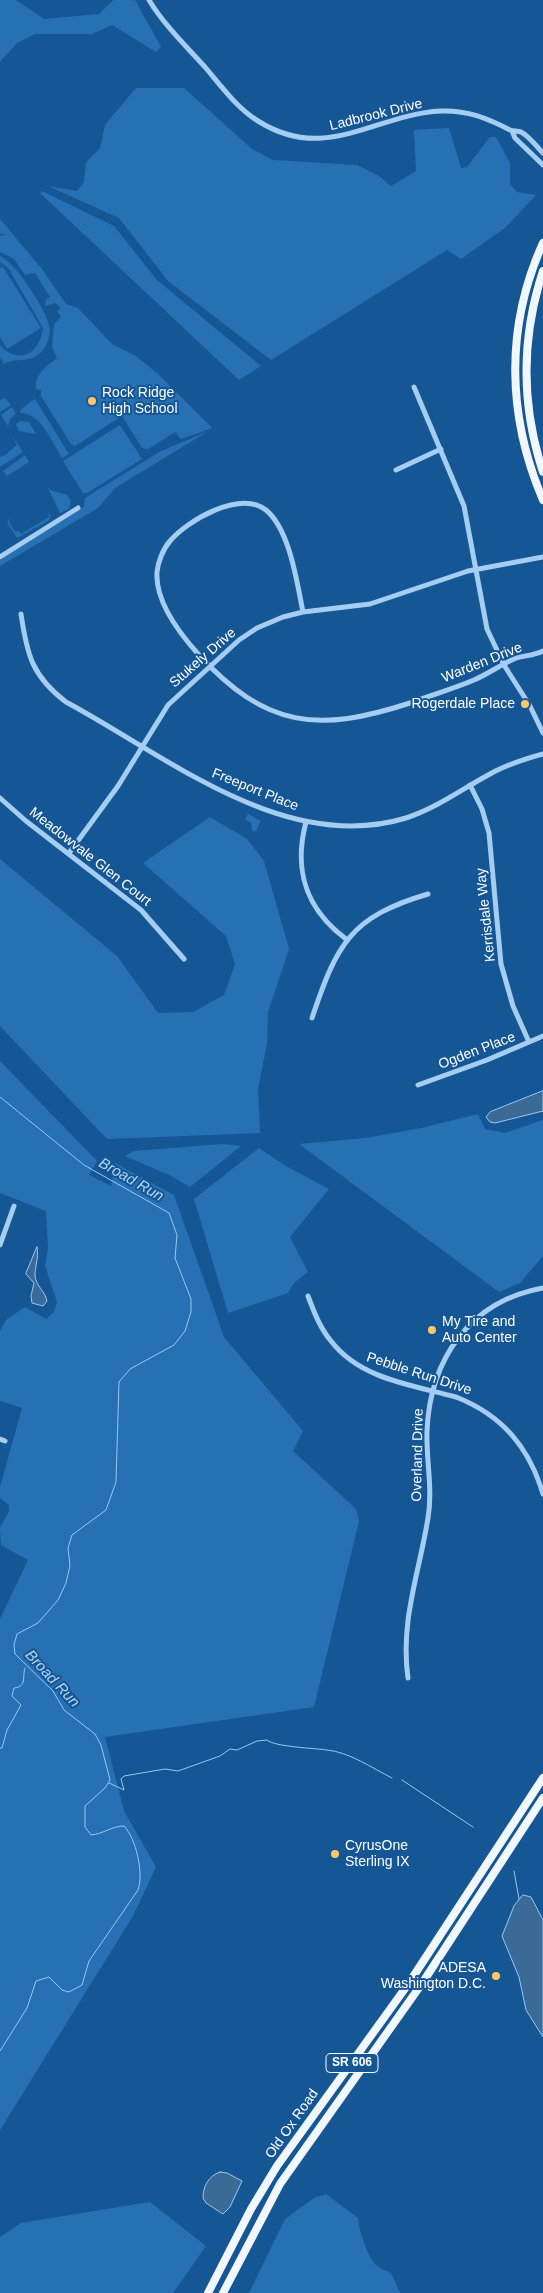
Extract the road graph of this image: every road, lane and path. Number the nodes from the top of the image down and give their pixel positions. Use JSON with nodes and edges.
{"nodes":[{"id":1,"x":149,"y":0,"type":"edge"},
{"id":2,"x":512,"y":131,"type":"junction"},
{"id":3,"x":543,"y":153,"type":"edge"},
{"id":4,"x":543,"y":165,"type":"edge"},
{"id":5,"x":543,"y":243,"type":"edge"},
{"id":6,"x":543,"y":270,"type":"edge"},
{"id":7,"x":414,"y":387,"type":"dead end"},
{"id":8,"x":440,"y":449,"type":"junction"},
{"id":9,"x":396,"y":470,"type":"dead end"},
{"id":10,"x":543,"y":472,"type":"edge"},
{"id":11,"x":543,"y":500,"type":"edge"},
{"id":12,"x":78,"y":508,"type":"dead end"},
{"id":13,"x":0,"y":557,"type":"edge"},
{"id":14,"x":543,"y":557,"type":"edge"},
{"id":15,"x":477,"y":569,"type":"junction"},
{"id":16,"x":303,"y":612,"type":"junction"},
{"id":17,"x":21,"y":614,"type":"dead end"},
{"id":18,"x":543,"y":651,"type":"edge"},
{"id":19,"x":504,"y":665,"type":"junction"},
{"id":20,"x":209,"y":666,"type":"junction"},
{"id":21,"x":543,"y":733,"type":"edge"},
{"id":22,"x":142,"y":746,"type":"junction"},
{"id":23,"x":543,"y":754,"type":"edge"},
{"id":24,"x":470,"y":785,"type":"junction"},
{"id":25,"x":0,"y":798,"type":"edge"},
{"id":26,"x":306,"y":822,"type":"junction"},
{"id":27,"x":69,"y":853,"type":"junction"},
{"id":28,"x":428,"y":894,"type":"dead end"},
{"id":29,"x":346,"y":939,"type":"junction"},
{"id":30,"x":184,"y":959,"type":"dead end"},
{"id":31,"x":312,"y":1018,"type":"dead end"},
{"id":32,"x":543,"y":1036,"type":"edge"},
{"id":33,"x":529,"y":1042,"type":"junction"},
{"id":34,"x":418,"y":1085,"type":"dead end"},
{"id":35,"x":14,"y":1206,"type":"dead end"},
{"id":36,"x":2,"y":1231,"type":"edge"},
{"id":37,"x":0,"y":1245,"type":"edge"},
{"id":38,"x":543,"y":1288,"type":"edge"},
{"id":39,"x":308,"y":1296,"type":"dead end"},
{"id":40,"x":433,"y":1391,"type":"junction"},
{"id":41,"x":543,"y":1494,"type":"edge"},
{"id":42,"x":408,"y":1678,"type":"dead end"},
{"id":43,"x":543,"y":1778,"type":"edge"},
{"id":44,"x":543,"y":1798,"type":"edge"},
{"id":45,"x":208,"y":2293,"type":"edge"},
{"id":46,"x":223,"y":2293,"type":"edge"}],
"edges":[{"from":1,"to":2,"type":"street","name":"Ladbrook Drive"},
{"from":2,"to":3,"type":"street","name":"Ladbrook Drive"},
{"from":2,"to":4,"type":"street","name":"Ladbrook Drive"},
{"from":5,"to":11,"type":"main road"},
{"from":6,"to":10,"type":"main road"},
{"from":7,"to":8,"type":"street"},
{"from":8,"to":9,"type":"street"},
{"from":8,"to":15,"type":"street"},
{"from":12,"to":13,"type":"street"},
{"from":14,"to":15,"type":"street","name":"Stukely Drive"},
{"from":15,"to":16,"type":"street","name":"Stukely Drive"},
{"from":15,"to":19,"type":"street"},
{"from":16,"to":20,"type":"street","name":"Stukely Drive"},
{"from":16,"to":20,"type":"street"},
{"from":17,"to":22,"type":"street","name":"Freeport Place"},
{"from":18,"to":19,"type":"street","name":"Warden Drive"},
{"from":19,"to":20,"type":"street","name":"Warden Drive"},
{"from":19,"to":21,"type":"street"},
{"from":20,"to":22,"type":"street","name":"Stukely Drive"},
{"from":22,"to":26,"type":"street","name":"Freeport Place"},
{"from":22,"to":27,"type":"street","name":"Stukely Drive"},
{"from":23,"to":24,"type":"street","name":"Freeport Place"},
{"from":24,"to":26,"type":"street","name":"Freeport Place"},
{"from":24,"to":33,"type":"street","name":"Kerrisdale Way"},
{"from":25,"to":27,"type":"street","name":"Meadowvale Glen Court"},
{"from":26,"to":29,"type":"street"},
{"from":27,"to":30,"type":"street","name":"Meadowvale Glen Court"},
{"from":28,"to":29,"type":"street"},
{"from":29,"to":31,"type":"street"},
{"from":32,"to":33,"type":"street","name":"Ogden Place"},
{"from":33,"to":34,"type":"street","name":"Ogden Place"},
{"from":35,"to":36,"type":"street"},
{"from":36,"to":37,"type":"street"},
{"from":38,"to":40,"type":"street","name":"Overland Drive"},
{"from":39,"to":40,"type":"street","name":"Pebble Run Drive"},
{"from":40,"to":41,"type":"street","name":"Pebble Run Drive"},
{"from":40,"to":42,"type":"street","name":"Overland Drive"},
{"from":43,"to":45,"type":"main road","name":"Old Ox Road","number":"SR 606"},
{"from":44,"to":46,"type":"main road","name":"Old Ox Road","number":"SR 606"}]}
